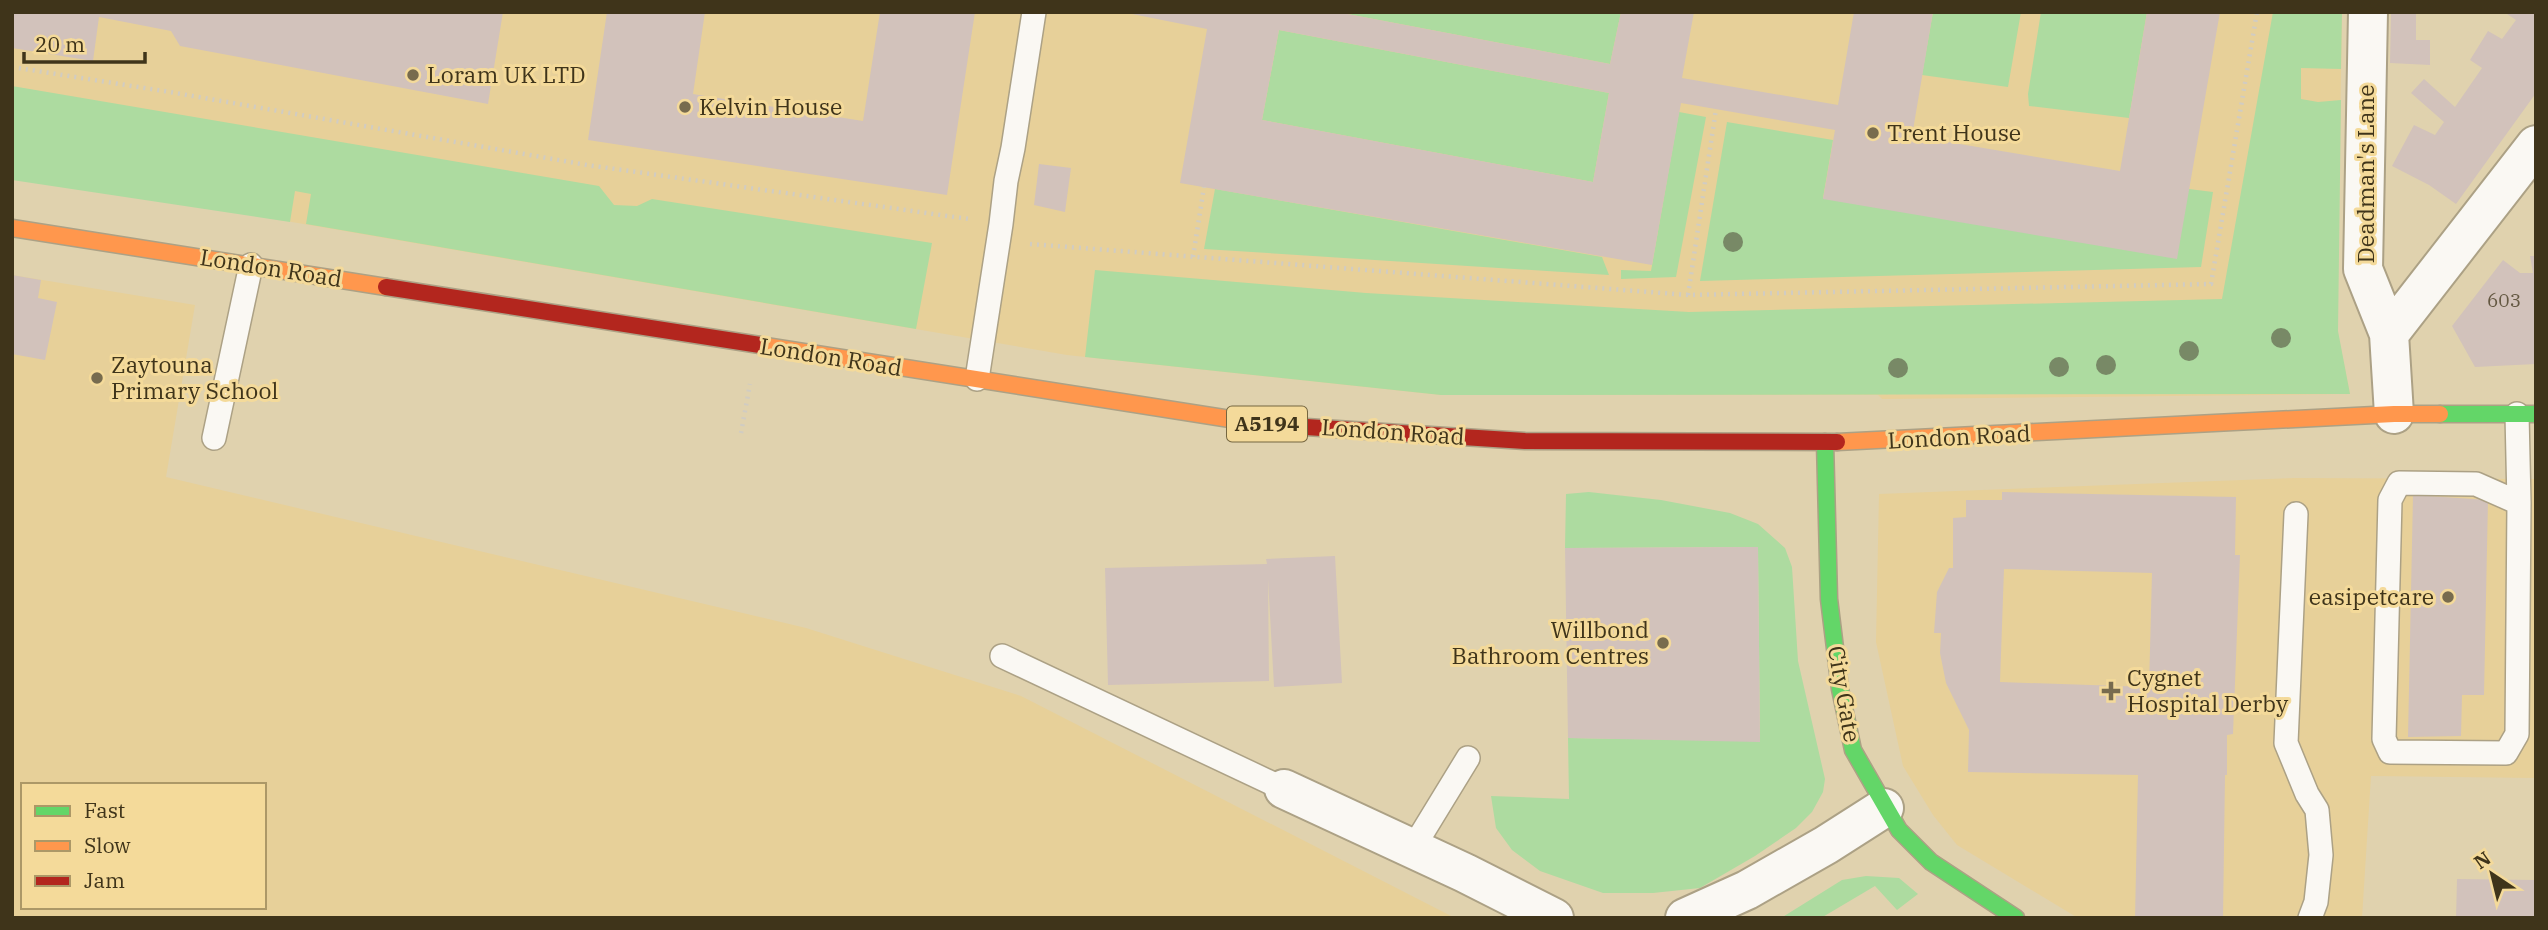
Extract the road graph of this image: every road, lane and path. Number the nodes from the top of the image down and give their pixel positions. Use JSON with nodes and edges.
{"nodes":[{"id":1,"x":1034,"y":12,"type":"edge"},
{"id":2,"x":2257,"y":12,"type":"edge"},
{"id":3,"x":2368,"y":12,"type":"edge"},
{"id":4,"x":12,"y":67,"type":"edge"},
{"id":5,"x":1716,"y":109,"type":"dead end"},
{"id":6,"x":2536,"y":145,"type":"edge"},
{"id":7,"x":1204,"y":187,"type":"dead end"},
{"id":8,"x":12,"y":228,"type":"edge"},
{"id":9,"x":1000,"y":233,"type":"junction"},
{"id":10,"x":1193,"y":257,"type":"junction"},
{"id":11,"x":251,"y":265,"type":"junction"},
{"id":12,"x":1688,"y":295,"type":"junction"},
{"id":13,"x":2389,"y":334,"type":"junction"},
{"id":14,"x":757,"y":345,"type":"junction"},
{"id":15,"x":977,"y":379,"type":"junction"},
{"id":16,"x":2394,"y":414,"type":"junction"},
{"id":17,"x":2526,"y":414,"type":"edge"},
{"id":18,"x":741,"y":433,"type":"dead end"},
{"id":19,"x":214,"y":438,"type":"dead end"},
{"id":20,"x":1825,"y":442,"type":"junction"},
{"id":21,"x":2519,"y":503,"type":"junction"},
{"id":22,"x":2296,"y":514,"type":"dead end"},
{"id":23,"x":1002,"y":656,"type":"dead end"},
{"id":24,"x":1468,"y":758,"type":"dead end"},
{"id":25,"x":1284,"y":789,"type":"joint"},
{"id":26,"x":1884,"y":807,"type":"junction"},
{"id":27,"x":1413,"y":848,"type":"junction"},
{"id":28,"x":1699,"y":915,"type":"edge"},
{"id":29,"x":1554,"y":918,"type":"edge"},
{"id":30,"x":2016,"y":918,"type":"edge"},
{"id":31,"x":2310,"y":918,"type":"edge"}],
"edges":[{"from":1,"to":9,"type":"lane"},
{"from":2,"to":12,"type":"path"},
{"from":3,"to":13,"type":"street","name":"Deadman's Lane"},
{"from":4,"to":9,"type":"path"},
{"from":5,"to":12,"type":"path"},
{"from":6,"to":13,"type":"street"},
{"from":7,"to":10,"type":"path"},
{"from":8,"to":11,"type":"main road","name":"London Road","number":"A5194"},
{"from":9,"to":10,"type":"path"},
{"from":9,"to":15,"type":"lane"},
{"from":10,"to":12,"type":"path"},
{"from":11,"to":14,"type":"main road","name":"London Road","number":"A5194"},
{"from":11,"to":19,"type":"lane"},
{"from":13,"to":16,"type":"street","name":"Deadman's Lane"},
{"from":14,"to":15,"type":"main road","name":"London Road","number":"A5194"},
{"from":14,"to":18,"type":"path"},
{"from":15,"to":20,"type":"main road","name":"London Road","number":"A5194"},
{"from":16,"to":17,"type":"main road","name":"London Road","number":"A5194"},
{"from":16,"to":20,"type":"main road","name":"London Road","number":"A5194"},
{"from":17,"to":21,"type":"lane"},
{"from":20,"to":26,"type":"main road","name":"City Gate"},
{"from":21,"to":21,"type":"lane"},
{"from":22,"to":31,"type":"lane"},
{"from":23,"to":25,"type":"lane"},
{"from":24,"to":27,"type":"lane"},
{"from":25,"to":27,"type":"street"},
{"from":26,"to":28,"type":"street"},
{"from":26,"to":30,"type":"main road","name":"City Gate"},
{"from":27,"to":29,"type":"street"}]}
